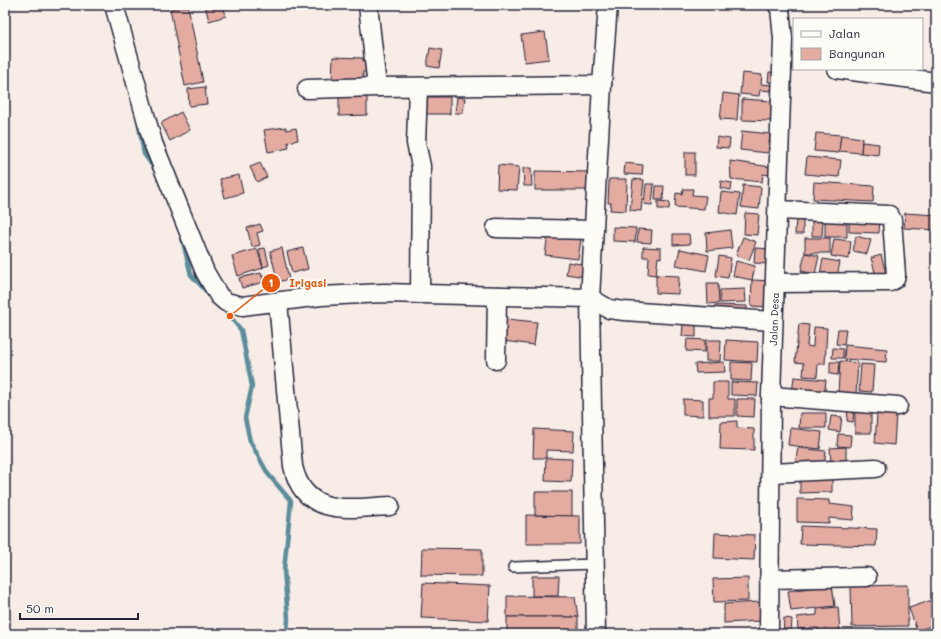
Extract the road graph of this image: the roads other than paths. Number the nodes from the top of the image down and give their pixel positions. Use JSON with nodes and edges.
{"nodes":[{"id":1,"x":114,"y":5,"type":"edge"},
{"id":2,"x":368,"y":5,"type":"edge"},
{"id":3,"x":608,"y":5,"type":"edge"},
{"id":4,"x":777,"y":5,"type":"edge"},
{"id":5,"x":788,"y":62,"type":"edge"},
{"id":6,"x":845,"y":70,"type":"edge"},
{"id":7,"x":936,"y":82,"type":"edge"},
{"id":8,"x":602,"y":85,"type":"junction"},
{"id":9,"x":377,"y":87,"type":"junction"},
{"id":10,"x":418,"y":88,"type":"junction"},
{"id":11,"x":307,"y":89,"type":"dead end"},
{"id":12,"x":778,"y":210,"type":"junction"},
{"id":13,"x":496,"y":228,"type":"dead end"},
{"id":14,"x":594,"y":230,"type":"junction"},
{"id":15,"x":775,"y":283,"type":"junction"},
{"id":16,"x":420,"y":294,"type":"junction"},
{"id":17,"x":497,"y":296,"type":"junction"},
{"id":18,"x":590,"y":298,"type":"junction"},
{"id":19,"x":278,"y":302,"type":"junction"},
{"id":20,"x":773,"y":321,"type":"junction"},
{"id":21,"x":496,"y":360,"type":"dead end"},
{"id":22,"x":771,"y":396,"type":"junction"},
{"id":23,"x":898,"y":406,"type":"dead end"},
{"id":24,"x":876,"y":468,"type":"dead end"},
{"id":25,"x":771,"y":473,"type":"junction"},
{"id":26,"x":390,"y":506,"type":"dead end"},
{"id":27,"x":594,"y":564,"type":"junction"},
{"id":28,"x":513,"y":567,"type":"dead end"},
{"id":29,"x":867,"y":576,"type":"dead end"},
{"id":30,"x":769,"y":579,"type":"junction"},
{"id":31,"x":596,"y":634,"type":"edge"},
{"id":32,"x":769,"y":634,"type":"edge"}],
"edges":[{"from":1,"to":19,"type":"street"},
{"from":2,"to":9,"type":"street"},
{"from":3,"to":8,"type":"street"},
{"from":4,"to":5,"type":"street","name":"Jalan Desa"},
{"from":5,"to":12,"type":"street","name":"Jalan Desa"},
{"from":6,"to":7,"type":"street"},
{"from":8,"to":10,"type":"street"},
{"from":8,"to":14,"type":"street"},
{"from":9,"to":10,"type":"street"},
{"from":9,"to":11,"type":"street"},
{"from":10,"to":16,"type":"street"},
{"from":12,"to":15,"type":"street","name":"Jalan Desa"},
{"from":12,"to":15,"type":"street"},
{"from":13,"to":14,"type":"street"},
{"from":14,"to":18,"type":"street"},
{"from":15,"to":20,"type":"street","name":"Jalan Desa"},
{"from":16,"to":17,"type":"street"},
{"from":16,"to":19,"type":"street"},
{"from":17,"to":18,"type":"street"},
{"from":17,"to":21,"type":"street"},
{"from":18,"to":20,"type":"street"},
{"from":18,"to":27,"type":"street"},
{"from":19,"to":26,"type":"street"},
{"from":20,"to":22,"type":"street","name":"Jalan Desa"},
{"from":22,"to":23,"type":"street"},
{"from":22,"to":25,"type":"street","name":"Jalan Desa"},
{"from":24,"to":25,"type":"street"},
{"from":25,"to":30,"type":"street","name":"Jalan Desa"},
{"from":27,"to":28,"type":"lane"},
{"from":27,"to":31,"type":"street"},
{"from":29,"to":30,"type":"street"},
{"from":30,"to":32,"type":"street","name":"Jalan Desa"}]}
